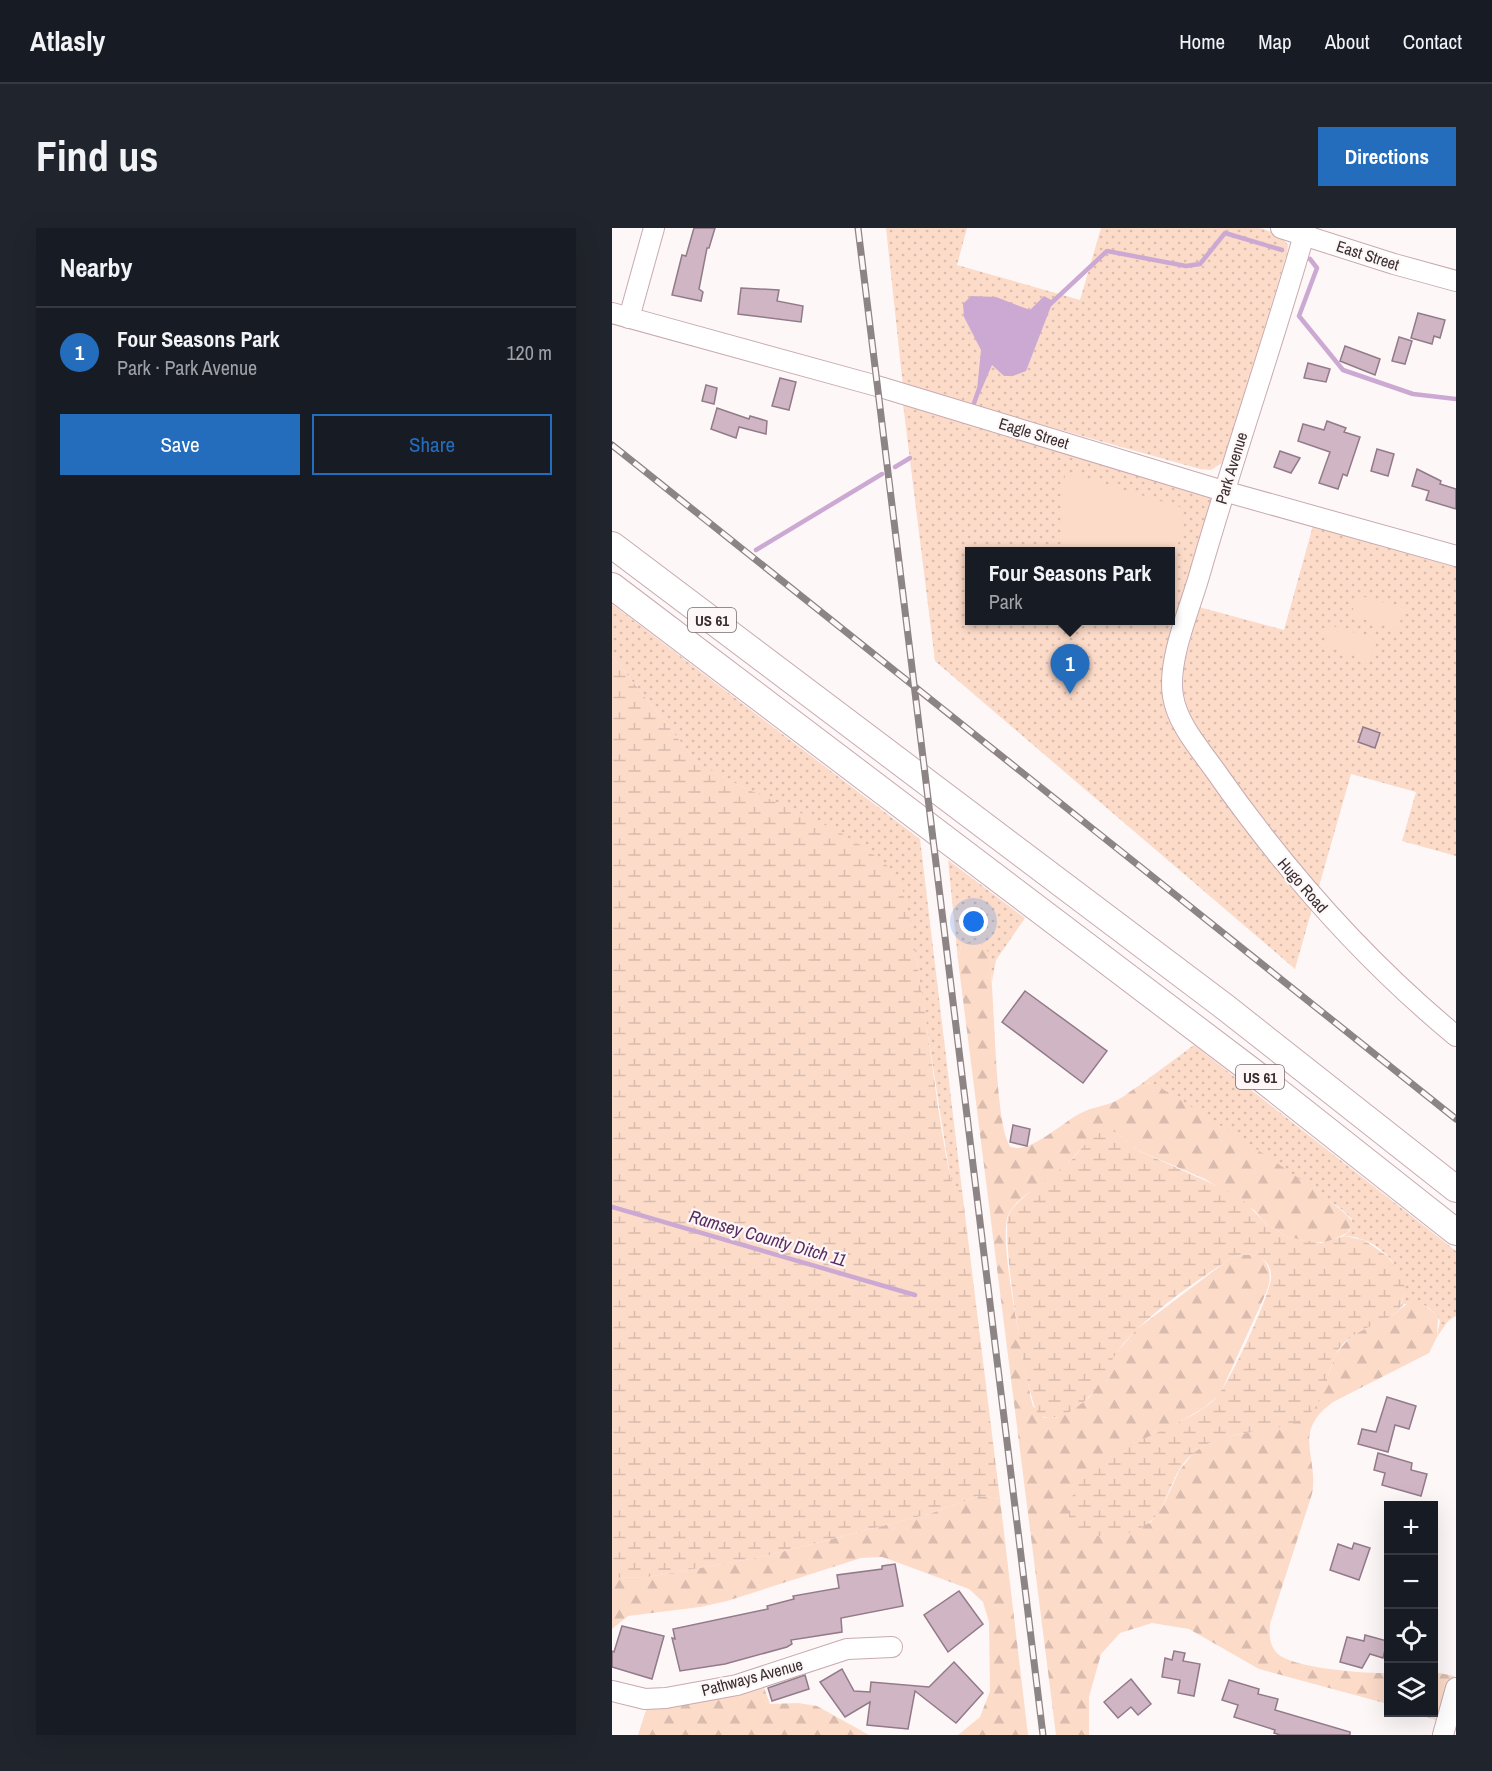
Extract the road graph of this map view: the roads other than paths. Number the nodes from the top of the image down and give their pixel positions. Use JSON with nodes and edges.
{"nodes":[{"id":1,"x":654,"y":228,"type":"edge"},
{"id":2,"x":1281,"y":228,"type":"edge"},
{"id":3,"x":1305,"y":231,"type":"edge"},
{"id":4,"x":1456,"y":281,"type":"edge"},
{"id":5,"x":621,"y":316,"type":"edge"},
{"id":6,"x":1224,"y":491,"type":"junction"},
{"id":7,"x":612,"y":545,"type":"edge"},
{"id":8,"x":1456,"y":556,"type":"edge"},
{"id":9,"x":612,"y":586,"type":"edge"},
{"id":10,"x":1177,"y":711,"type":"joint"},
{"id":11,"x":1456,"y":1036,"type":"edge"},
{"id":12,"x":1456,"y":1189,"type":"edge"},
{"id":13,"x":1456,"y":1232,"type":"edge"},
{"id":14,"x":892,"y":1647,"type":"dead end"},
{"id":15,"x":1456,"y":1688,"type":"edge"},
{"id":16,"x":612,"y":1690,"type":"edge"},
{"id":17,"x":1443,"y":1735,"type":"edge"}],
"edges":[{"from":1,"to":5,"type":"street"},
{"from":2,"to":3,"type":"street","name":"East Street"},
{"from":3,"to":4,"type":"street","name":"East Street"},
{"from":3,"to":6,"type":"street","name":"Park Avenue"},
{"from":5,"to":6,"type":"street","name":"Eagle Street"},
{"from":6,"to":8,"type":"street","name":"Eagle Street"},
{"from":6,"to":10,"type":"street","name":"Park Avenue"},
{"from":7,"to":12,"type":"main road","number":"US 61"},
{"from":9,"to":13,"type":"main road","number":"US 61"},
{"from":10,"to":11,"type":"street","name":"Hugo Road"},
{"from":14,"to":16,"type":"street","name":"Pathways Avenue"},
{"from":15,"to":17,"type":"street"}]}
